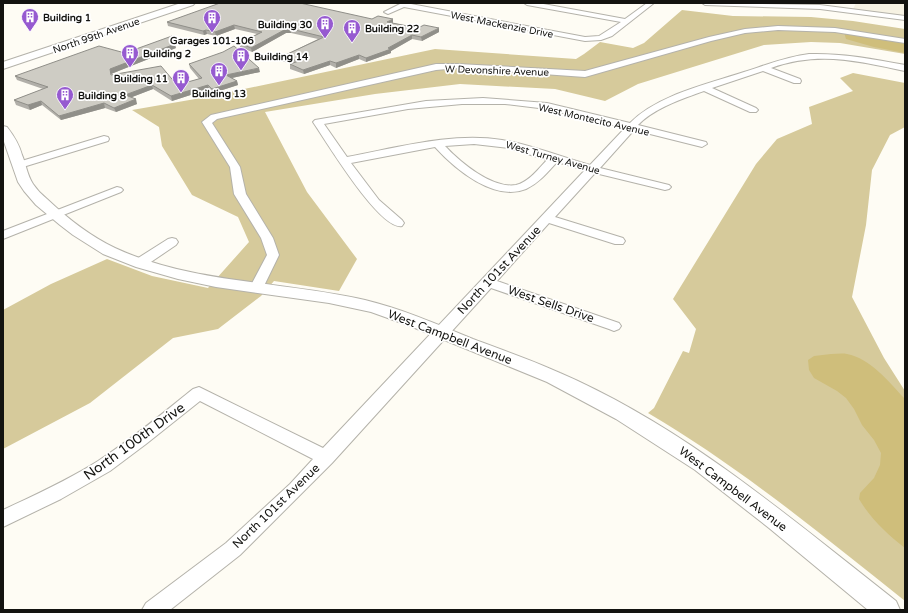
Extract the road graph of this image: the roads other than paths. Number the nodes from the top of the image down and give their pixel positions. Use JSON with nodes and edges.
{"nodes":[{"id":1,"x":190,"y":3,"type":"edge"},
{"id":2,"x":527,"y":3,"type":"edge"},
{"id":3,"x":651,"y":3,"type":"edge"},
{"id":4,"x":705,"y":3,"type":"edge"},
{"id":5,"x":406,"y":4,"type":"edge"},
{"id":6,"x":388,"y":12,"type":"dead end"},
{"id":7,"x":905,"y":18,"type":"edge"},
{"id":8,"x":627,"y":21,"type":"junction"},
{"id":9,"x":727,"y":28,"type":"dead end"},
{"id":10,"x":745,"y":31,"type":"junction"},
{"id":11,"x":905,"y":41,"type":"edge"},
{"id":12,"x":3,"y":66,"type":"edge"},
{"id":13,"x":763,"y":68,"type":"junction"},
{"id":14,"x":905,"y":68,"type":"edge"},
{"id":15,"x":797,"y":81,"type":"dead end"},
{"id":16,"x":704,"y":88,"type":"junction"},
{"id":17,"x":753,"y":110,"type":"dead end"},
{"id":18,"x":631,"y":128,"type":"junction"},
{"id":19,"x":3,"y":130,"type":"edge"},
{"id":20,"x":104,"y":140,"type":"dead end"},
{"id":21,"x":438,"y":144,"type":"junction"},
{"id":22,"x":702,"y":144,"type":"dead end"},
{"id":23,"x":555,"y":158,"type":"junction"},
{"id":24,"x":345,"y":161,"type":"junction"},
{"id":25,"x":20,"y":165,"type":"junction"},
{"id":26,"x":594,"y":169,"type":"junction"},
{"id":27,"x":665,"y":188,"type":"dead end"},
{"id":28,"x":117,"y":190,"type":"dead end"},
{"id":29,"x":56,"y":214,"type":"junction"},
{"id":30,"x":547,"y":219,"type":"junction"},
{"id":31,"x":398,"y":223,"type":"dead end"},
{"id":32,"x":3,"y":234,"type":"edge"},
{"id":33,"x":619,"y":241,"type":"dead end"},
{"id":34,"x":172,"y":242,"type":"dead end"},
{"id":35,"x":140,"y":263,"type":"junction"},
{"id":36,"x":487,"y":282,"type":"junction"},
{"id":37,"x":257,"y":287,"type":"junction"},
{"id":38,"x":614,"y":326,"type":"dead end"},
{"id":39,"x":441,"y":332,"type":"junction"},
{"id":40,"x":326,"y":458,"type":"junction"},
{"id":41,"x":3,"y":519,"type":"edge"},
{"id":42,"x":153,"y":610,"type":"edge"},
{"id":43,"x":887,"y":610,"type":"edge"}],
"edges":[{"from":1,"to":12,"type":"main road","name":"North 99th Avenue"},
{"from":2,"to":8,"type":"street"},
{"from":3,"to":8,"type":"street"},
{"from":4,"to":7,"type":"street"},
{"from":5,"to":6,"type":"street"},
{"from":5,"to":8,"type":"street","name":"West Mackenzie Drive"},
{"from":9,"to":10,"type":"street","name":"W Devonshire Avenue"},
{"from":10,"to":11,"type":"street","name":"W Devonshire Avenue"},
{"from":10,"to":37,"type":"street","name":"W Devonshire Avenue"},
{"from":13,"to":14,"type":"street","name":"North 101st Avenue"},
{"from":13,"to":15,"type":"street"},
{"from":13,"to":16,"type":"street","name":"North 101st Avenue"},
{"from":16,"to":17,"type":"street"},
{"from":16,"to":18,"type":"street","name":"North 101st Avenue"},
{"from":18,"to":22,"type":"street","name":"West Montecito Avenue"},
{"from":18,"to":24,"type":"street","name":"West Montecito Avenue"},
{"from":18,"to":26,"type":"street","name":"North 101st Avenue"},
{"from":19,"to":25,"type":"street","name":"West Campbell Avenue"},
{"from":20,"to":25,"type":"street"},
{"from":21,"to":23,"type":"street","name":"West Turney Avenue"},
{"from":21,"to":23,"type":"street"},
{"from":21,"to":24,"type":"street","name":"West Turney Avenue"},
{"from":23,"to":26,"type":"street","name":"West Turney Avenue"},
{"from":24,"to":31,"type":"street"},
{"from":25,"to":29,"type":"street","name":"West Campbell Avenue"},
{"from":26,"to":27,"type":"street","name":"West Turney Avenue"},
{"from":26,"to":30,"type":"street","name":"North 101st Avenue"},
{"from":28,"to":29,"type":"street"},
{"from":29,"to":32,"type":"street"},
{"from":29,"to":35,"type":"street","name":"West Campbell Avenue"},
{"from":30,"to":33,"type":"street"},
{"from":30,"to":36,"type":"street","name":"North 101st Avenue"},
{"from":34,"to":35,"type":"street"},
{"from":35,"to":37,"type":"street","name":"West Campbell Avenue"},
{"from":36,"to":38,"type":"street","name":"West Sells Drive"},
{"from":36,"to":39,"type":"street","name":"North 101st Avenue"},
{"from":37,"to":39,"type":"street","name":"West Campbell Avenue"},
{"from":39,"to":40,"type":"street","name":"North 101st Avenue"},
{"from":39,"to":43,"type":"street","name":"West Campbell Avenue"},
{"from":40,"to":41,"type":"street","name":"North 100th Drive"},
{"from":40,"to":42,"type":"street","name":"North 101st Avenue"}]}
